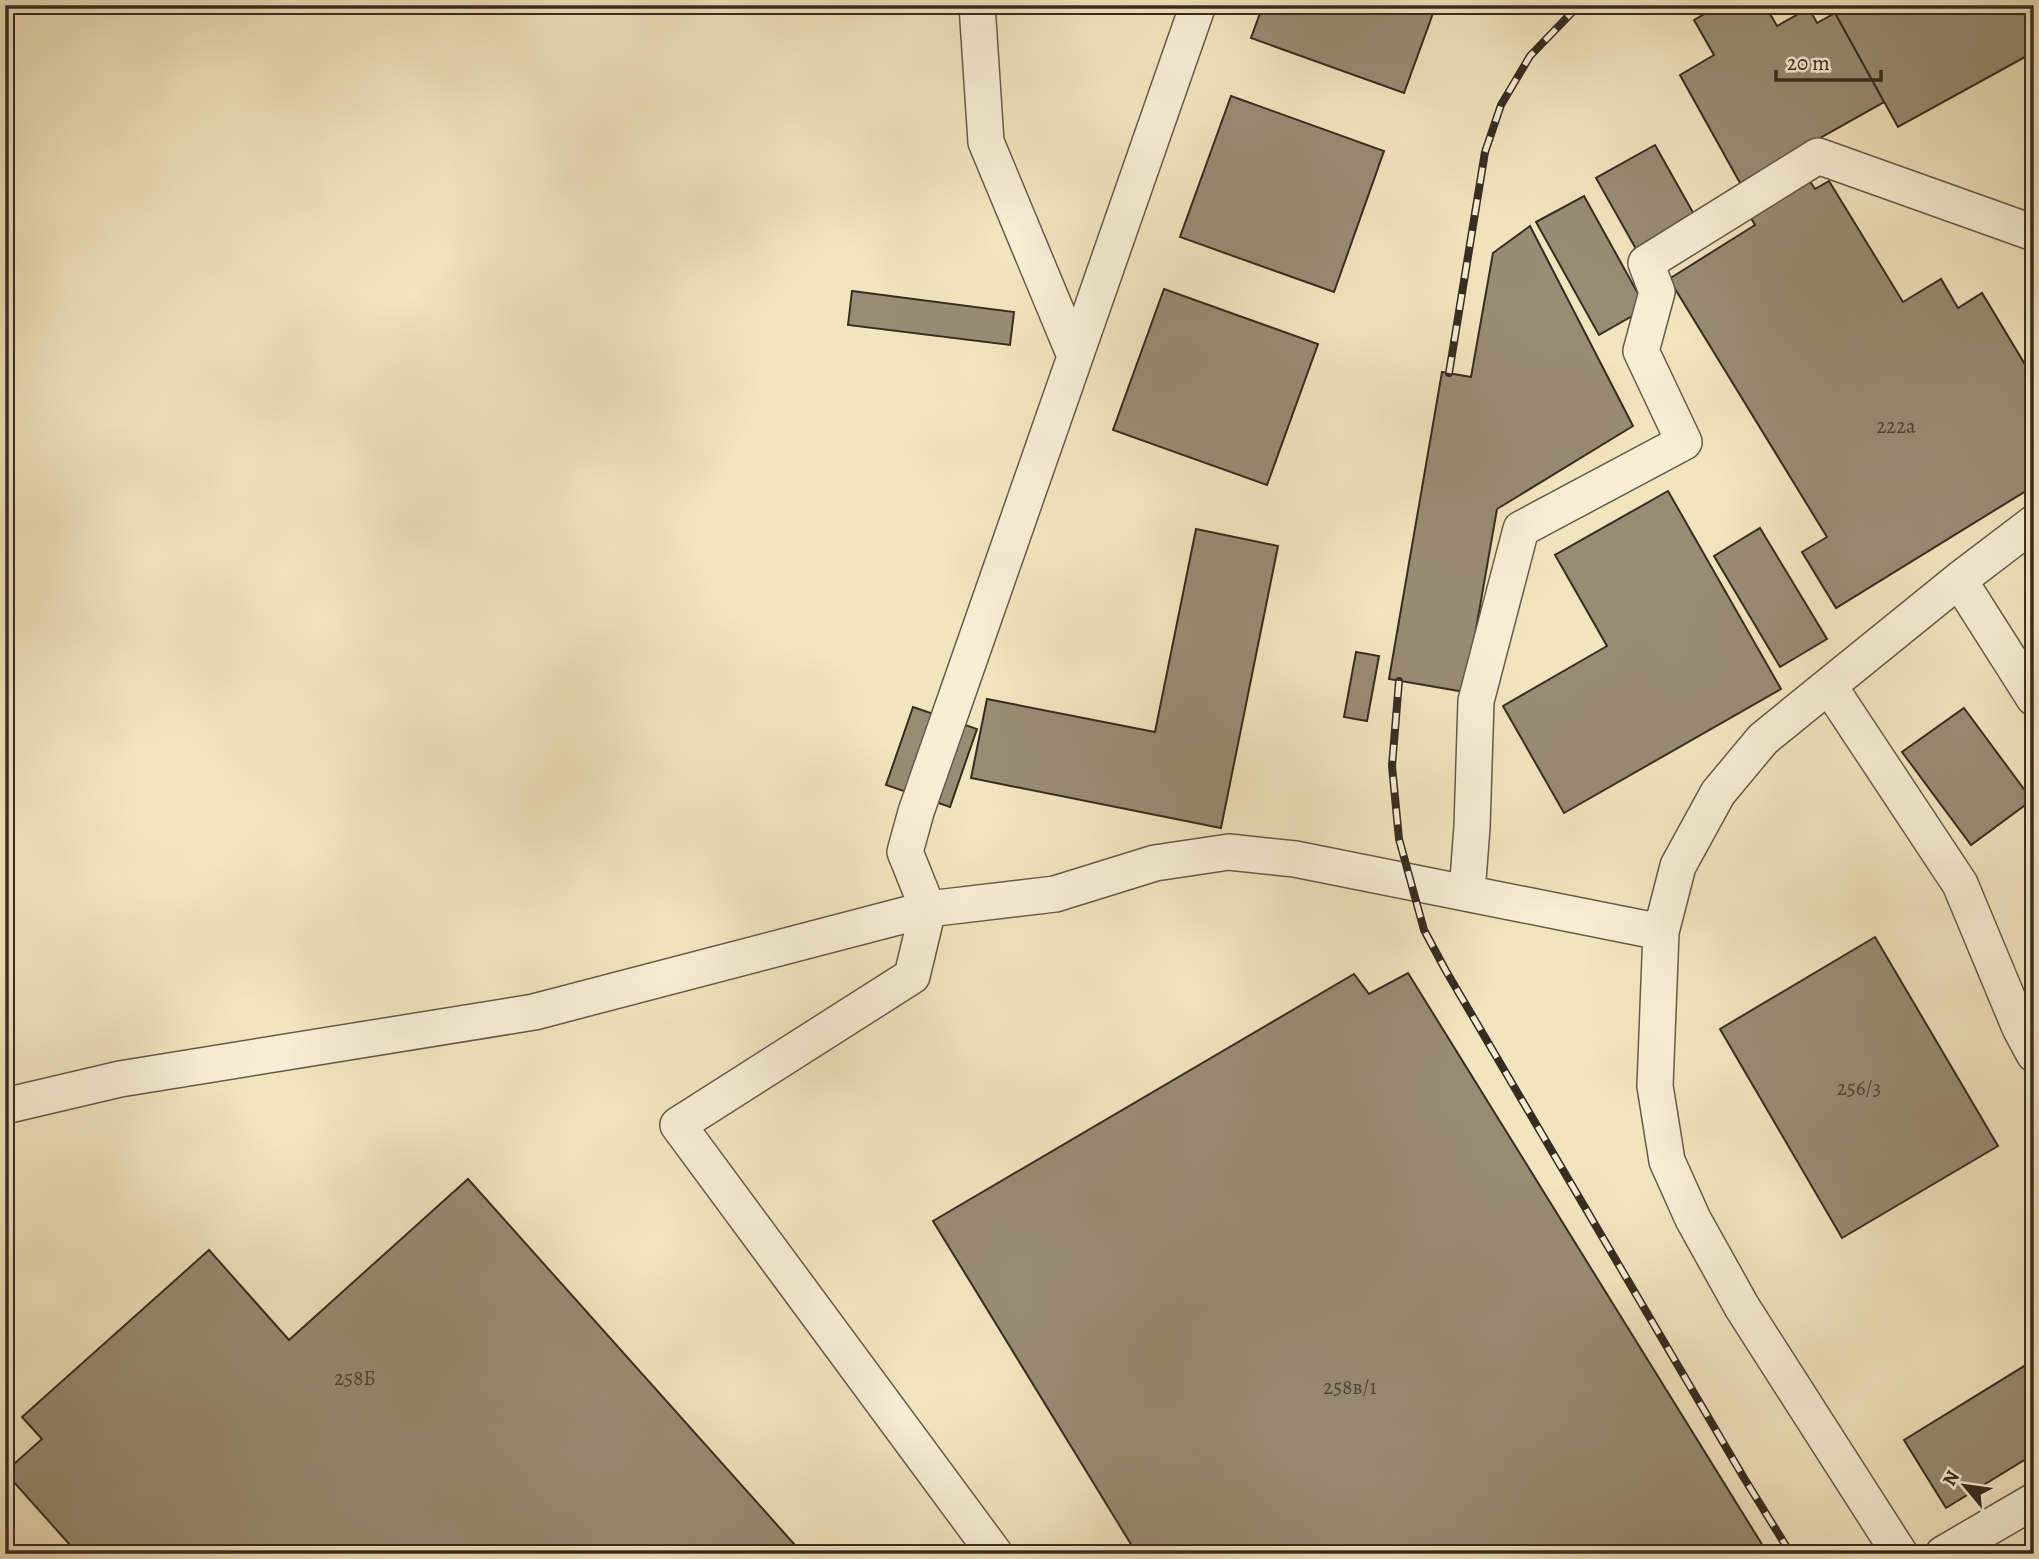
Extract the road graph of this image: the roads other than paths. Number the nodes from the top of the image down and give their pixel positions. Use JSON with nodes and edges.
{"nodes":[{"id":1,"x":976,"y":5,"type":"edge"},
{"id":2,"x":1198,"y":5,"type":"edge"},
{"id":3,"x":2034,"y":233,"type":"edge"},
{"id":4,"x":1075,"y":356,"type":"junction"},
{"id":5,"x":2034,"y":523,"type":"edge"},
{"id":6,"x":1959,"y":580,"type":"junction"},
{"id":7,"x":1829,"y":686,"type":"junction"},
{"id":8,"x":2034,"y":698,"type":"edge"},
{"id":9,"x":1467,"y":893,"type":"junction"},
{"id":10,"x":928,"y":909,"type":"junction"},
{"id":11,"x":1661,"y":932,"type":"junction"},
{"id":12,"x":2034,"y":1054,"type":"edge"},
{"id":13,"x":5,"y":1106,"type":"edge"},
{"id":14,"x":2034,"y":1502,"type":"edge"},
{"id":15,"x":995,"y":1554,"type":"edge"},
{"id":16,"x":1900,"y":1554,"type":"edge"},
{"id":17,"x":1943,"y":1554,"type":"edge"}],
"edges":[{"from":1,"to":4,"type":"street"},
{"from":2,"to":4,"type":"street"},
{"from":3,"to":9,"type":"street"},
{"from":4,"to":10,"type":"street"},
{"from":5,"to":6,"type":"street"},
{"from":6,"to":7,"type":"street"},
{"from":6,"to":8,"type":"street"},
{"from":7,"to":11,"type":"street"},
{"from":7,"to":12,"type":"street"},
{"from":9,"to":10,"type":"street"},
{"from":9,"to":11,"type":"street"},
{"from":10,"to":13,"type":"street"},
{"from":10,"to":15,"type":"street"},
{"from":11,"to":16,"type":"street"},
{"from":14,"to":17,"type":"street"}]}
